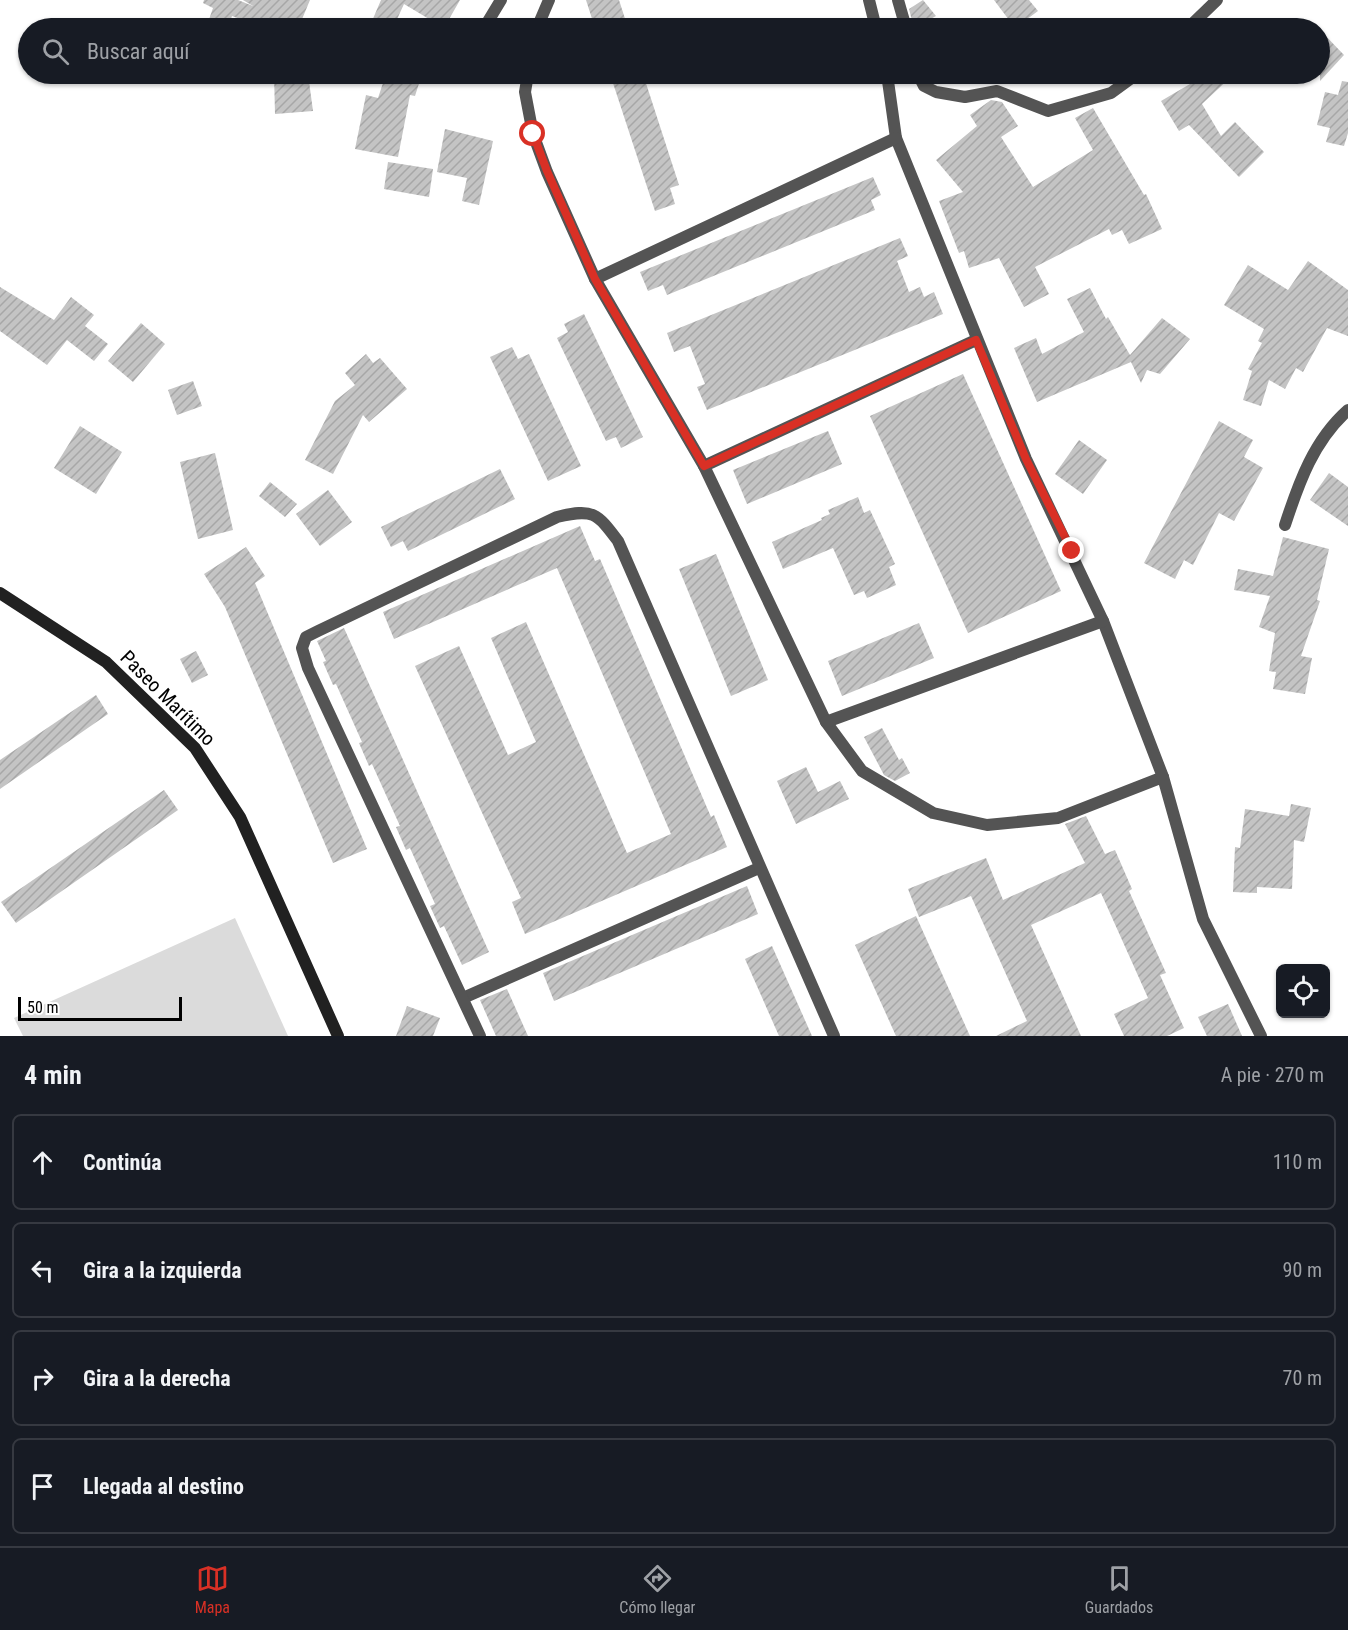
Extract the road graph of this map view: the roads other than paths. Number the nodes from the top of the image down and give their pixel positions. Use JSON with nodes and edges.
{"nodes":[{"id":1,"x":501,"y":0,"type":"edge"},
{"id":2,"x":549,"y":0,"type":"edge"},
{"id":3,"x":869,"y":0,"type":"edge"},
{"id":4,"x":898,"y":0,"type":"edge"},
{"id":5,"x":1217,"y":0,"type":"edge"},
{"id":6,"x":490,"y":18,"type":"edge"},
{"id":7,"x":541,"y":18,"type":"edge"},
{"id":8,"x":874,"y":18,"type":"edge"},
{"id":9,"x":903,"y":18,"type":"edge"},
{"id":10,"x":1198,"y":18,"type":"edge"},
{"id":11,"x":526,"y":84,"type":"edge"},
{"id":12,"x":888,"y":84,"type":"edge"},
{"id":13,"x":923,"y":84,"type":"edge"},
{"id":14,"x":1124,"y":84,"type":"edge"},
{"id":15,"x":896,"y":138,"type":"junction"},
{"id":16,"x":595,"y":279,"type":"junction"},
{"id":17,"x":976,"y":340,"type":"junction"},
{"id":18,"x":1348,"y":410,"type":"edge"},
{"id":19,"x":704,"y":466,"type":"junction"},
{"id":20,"x":1285,"y":525,"type":"dead end"},
{"id":21,"x":0,"y":593,"type":"edge"},
{"id":22,"x":1103,"y":621,"type":"junction"},
{"id":23,"x":826,"y":722,"type":"junction"},
{"id":24,"x":1163,"y":777,"type":"junction"},
{"id":25,"x":759,"y":868,"type":"junction"},
{"id":26,"x":463,"y":998,"type":"junction"},
{"id":27,"x":338,"y":1036,"type":"edge"},
{"id":28,"x":480,"y":1036,"type":"edge"},
{"id":29,"x":834,"y":1036,"type":"edge"},
{"id":30,"x":1262,"y":1036,"type":"edge"}],
"edges":[{"from":1,"to":6,"type":"street"},
{"from":2,"to":7,"type":"street"},
{"from":3,"to":8,"type":"street"},
{"from":4,"to":9,"type":"street"},
{"from":5,"to":10,"type":"street"},
{"from":11,"to":16,"type":"street"},
{"from":12,"to":15,"type":"street"},
{"from":13,"to":14,"type":"street"},
{"from":15,"to":16,"type":"street"},
{"from":15,"to":17,"type":"street"},
{"from":16,"to":19,"type":"street"},
{"from":17,"to":19,"type":"street"},
{"from":17,"to":22,"type":"street"},
{"from":18,"to":20,"type":"street"},
{"from":19,"to":23,"type":"street"},
{"from":21,"to":27,"type":"main road","name":"Paseo Marítimo"},
{"from":22,"to":23,"type":"street"},
{"from":22,"to":24,"type":"street"},
{"from":23,"to":24,"type":"street"},
{"from":24,"to":30,"type":"street"},
{"from":25,"to":26,"type":"street"},
{"from":25,"to":26,"type":"street"},
{"from":25,"to":29,"type":"street"},
{"from":26,"to":28,"type":"street"}]}
